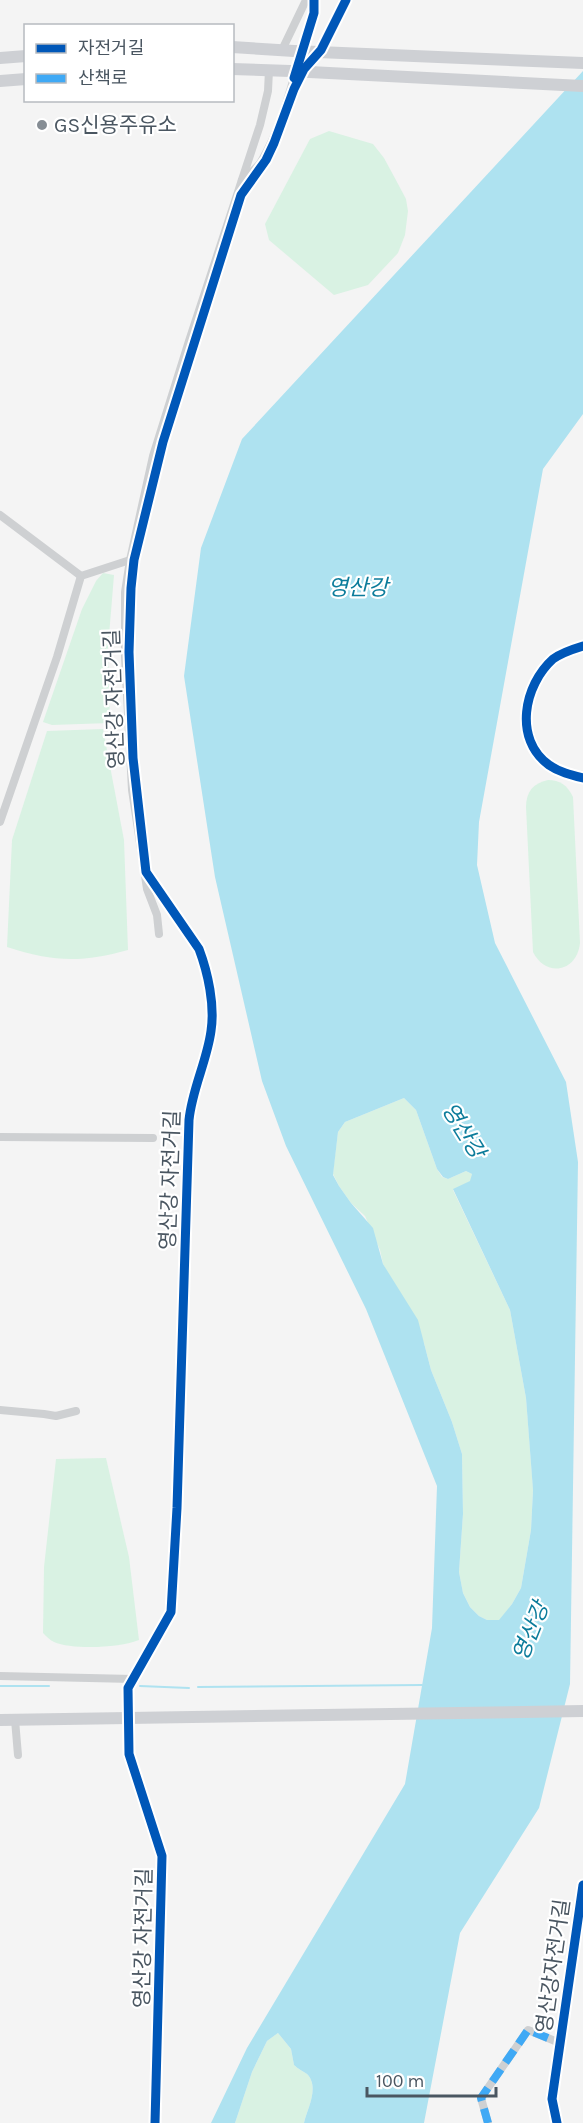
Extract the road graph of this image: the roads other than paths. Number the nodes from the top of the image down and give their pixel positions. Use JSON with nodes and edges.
{"nodes":[{"id":1,"x":306,"y":0,"type":"edge"},
{"id":2,"x":314,"y":0,"type":"edge"},
{"id":3,"x":234,"y":47,"type":"edge"},
{"id":4,"x":288,"y":50,"type":"junction"},
{"id":5,"x":24,"y":56,"type":"edge"},
{"id":6,"x":0,"y":58,"type":"edge"},
{"id":7,"x":583,"y":63,"type":"edge"},
{"id":8,"x":234,"y":69,"type":"edge"},
{"id":9,"x":269,"y":70,"type":"junction"},
{"id":10,"x":24,"y":79,"type":"edge"},
{"id":11,"x":0,"y":81,"type":"edge"},
{"id":12,"x":583,"y":86,"type":"edge"},
{"id":13,"x":241,"y":182,"type":"junction"},
{"id":14,"x":0,"y":515,"type":"edge"},
{"id":15,"x":129,"y":560,"type":"junction"},
{"id":16,"x":81,"y":576,"type":"junction"},
{"id":17,"x":0,"y":822,"type":"edge"},
{"id":18,"x":159,"y":934,"type":"dead end"},
{"id":19,"x":0,"y":1137,"type":"edge"},
{"id":20,"x":153,"y":1138,"type":"dead end"},
{"id":21,"x":0,"y":1410,"type":"edge"},
{"id":22,"x":76,"y":1411,"type":"dead end"},
{"id":23,"x":0,"y":1676,"type":"edge"},
{"id":24,"x":134,"y":1679,"type":"dead end"},
{"id":25,"x":583,"y":1711,"type":"edge"},
{"id":26,"x":0,"y":1720,"type":"edge"},
{"id":27,"x":15,"y":1720,"type":"junction"},
{"id":28,"x":18,"y":1755,"type":"dead end"},
{"id":29,"x":560,"y":2043,"type":"dead end"},
{"id":30,"x":488,"y":2123,"type":"edge"}],
"edges":[{"from":1,"to":4,"type":"street"},
{"from":2,"to":13,"type":"street"},
{"from":3,"to":4,"type":"main road"},
{"from":4,"to":7,"type":"main road","bridge":true},
{"from":5,"to":6,"type":"main road"},
{"from":8,"to":9,"type":"main road"},
{"from":9,"to":12,"type":"main road","bridge":true},
{"from":9,"to":13,"type":"street"},
{"from":10,"to":11,"type":"main road"},
{"from":13,"to":15,"type":"street"},
{"from":14,"to":16,"type":"street"},
{"from":15,"to":16,"type":"street"},
{"from":15,"to":18,"type":"street"},
{"from":16,"to":17,"type":"street"},
{"from":19,"to":20,"type":"street"},
{"from":21,"to":22,"type":"street"},
{"from":23,"to":24,"type":"street"},
{"from":25,"to":27,"type":"main road"},
{"from":26,"to":27,"type":"main road"},
{"from":27,"to":28,"type":"street"},
{"from":29,"to":30,"type":"street"}]}
